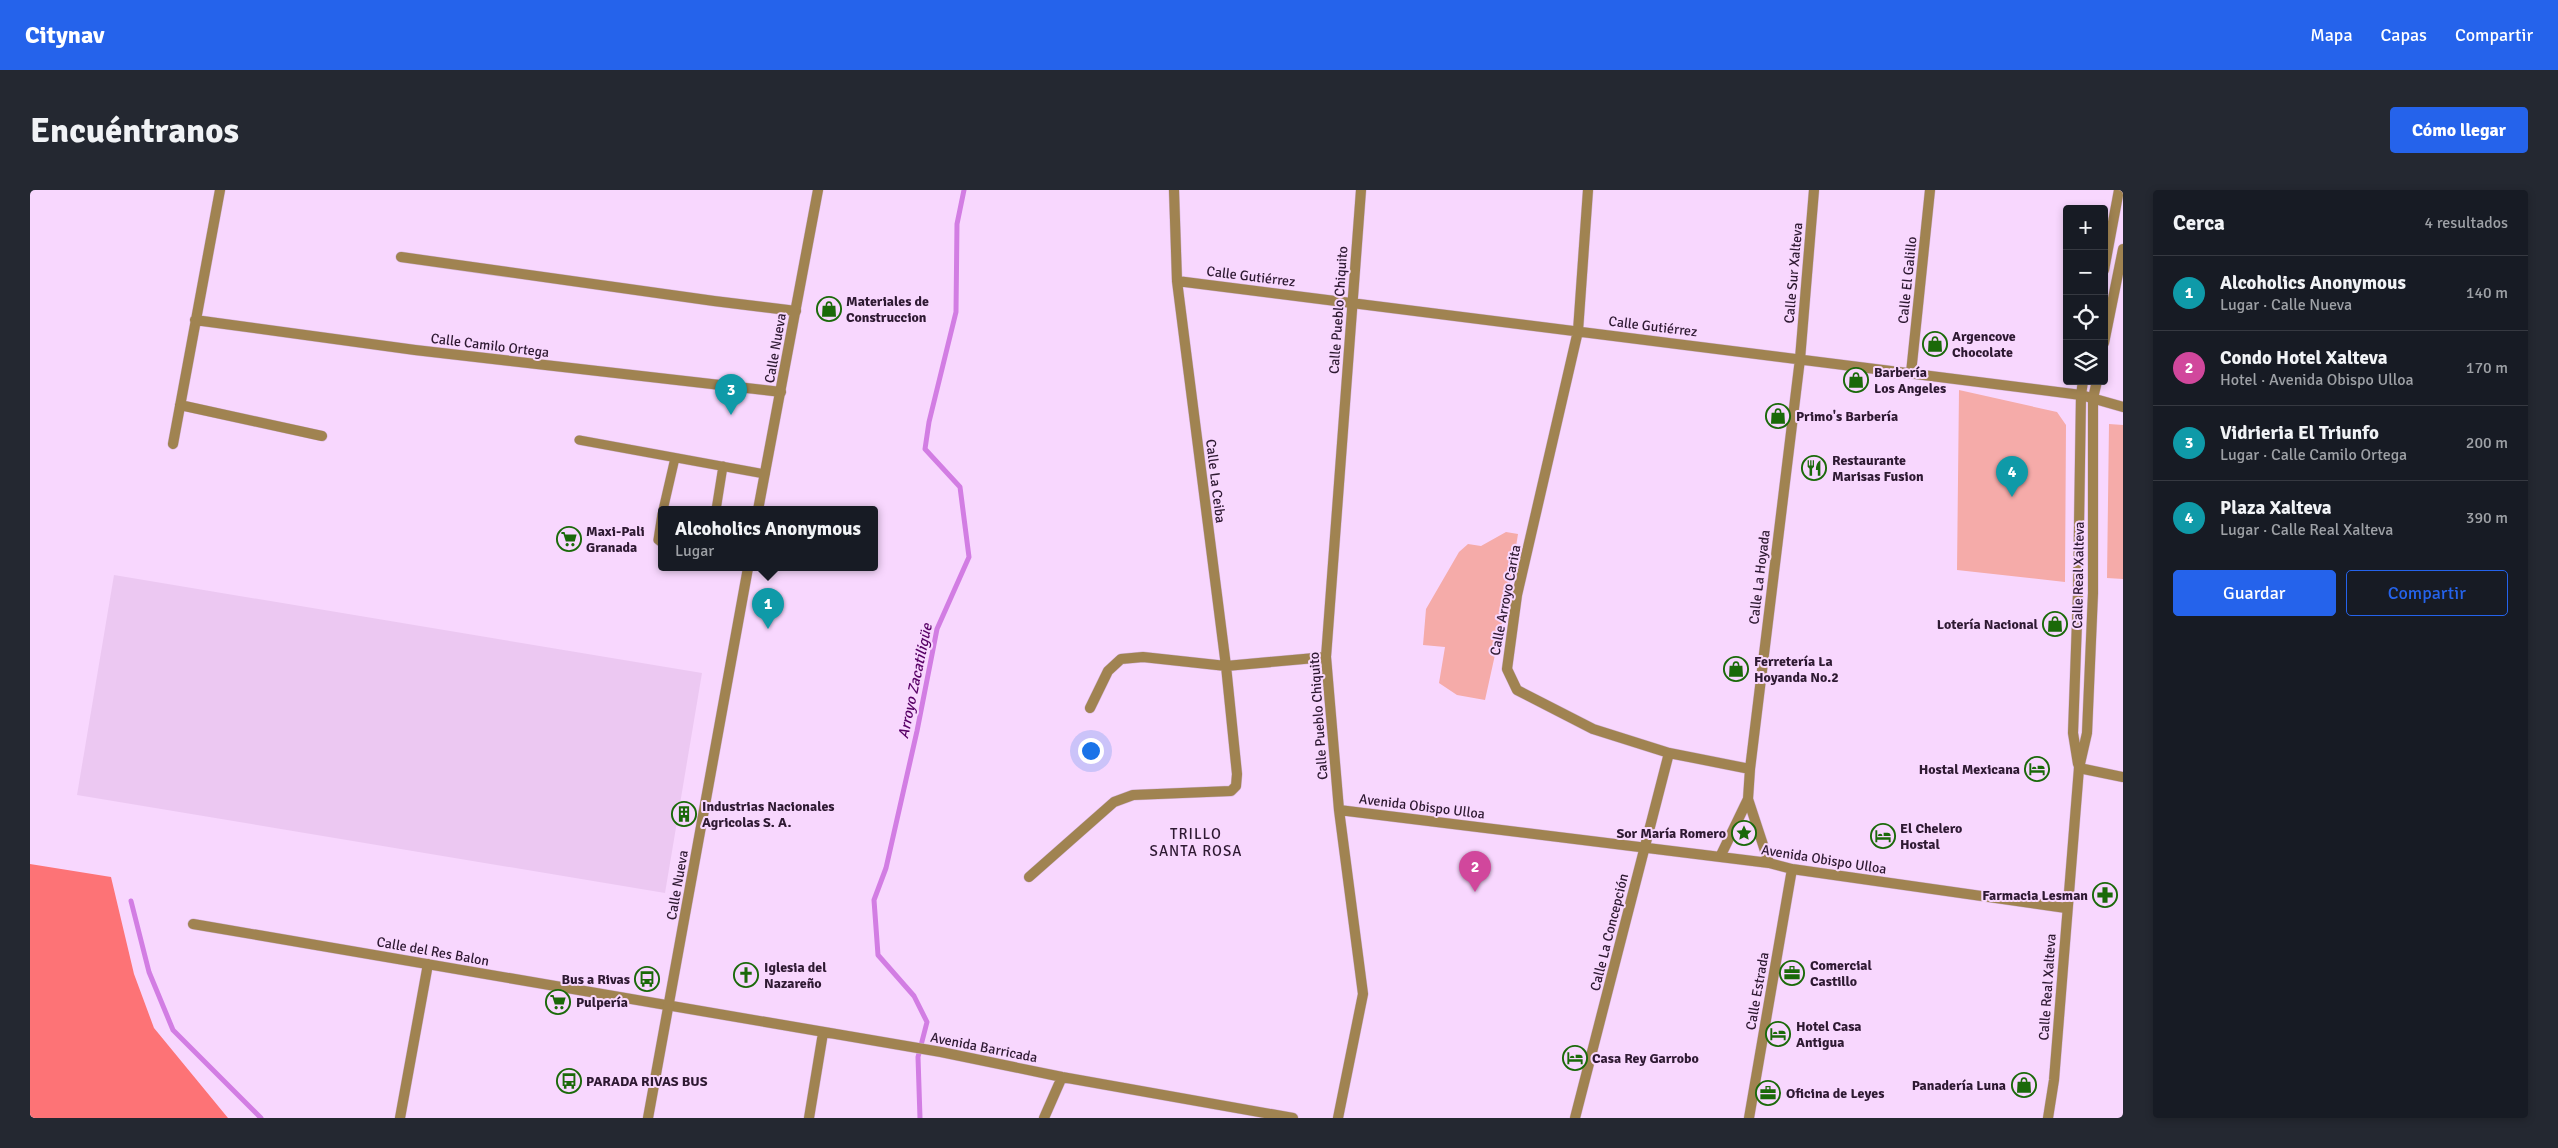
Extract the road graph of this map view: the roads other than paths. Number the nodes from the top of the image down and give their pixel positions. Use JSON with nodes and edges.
{"nodes":[{"id":1,"x":220,"y":190,"type":"edge"},
{"id":2,"x":818,"y":190,"type":"edge"},
{"id":3,"x":1174,"y":190,"type":"edge"},
{"id":4,"x":1361,"y":190,"type":"edge"},
{"id":5,"x":1588,"y":190,"type":"edge"},
{"id":6,"x":1814,"y":190,"type":"edge"},
{"id":7,"x":1930,"y":190,"type":"edge"},
{"id":8,"x":2119,"y":190,"type":"edge"},
{"id":9,"x":2123,"y":249,"type":"edge"},
{"id":10,"x":2108,"y":250,"type":"edge"},
{"id":11,"x":401,"y":257,"type":"dead end"},
{"id":12,"x":1177,"y":281,"type":"junction"},
{"id":13,"x":1352,"y":303,"type":"junction"},
{"id":14,"x":796,"y":310,"type":"junction"},
{"id":15,"x":195,"y":320,"type":"junction"},
{"id":16,"x":1578,"y":331,"type":"junction"},
{"id":17,"x":2105,"y":340,"type":"edge"},
{"id":18,"x":1800,"y":359,"type":"junction"},
{"id":19,"x":1911,"y":373,"type":"junction"},
{"id":20,"x":2082,"y":385,"type":"edge"},
{"id":21,"x":2096,"y":385,"type":"edge"},
{"id":22,"x":781,"y":392,"type":"junction"},
{"id":23,"x":2081,"y":395,"type":"junction"},
{"id":24,"x":2093,"y":398,"type":"junction"},
{"id":25,"x":180,"y":406,"type":"junction"},
{"id":26,"x":2123,"y":407,"type":"edge"},
{"id":27,"x":322,"y":436,"type":"dead end"},
{"id":28,"x":579,"y":440,"type":"dead end"},
{"id":29,"x":173,"y":444,"type":"dead end"},
{"id":30,"x":675,"y":458,"type":"junction"},
{"id":31,"x":723,"y":466,"type":"junction"},
{"id":32,"x":764,"y":474,"type":"junction"},
{"id":33,"x":664,"y":506,"type":"edge"},
{"id":34,"x":717,"y":506,"type":"edge"},
{"id":35,"x":759,"y":506,"type":"edge"},
{"id":36,"x":747,"y":571,"type":"edge"},
{"id":37,"x":2078,"y":593,"type":"junction"},
{"id":38,"x":2092,"y":593,"type":"junction"},
{"id":39,"x":1326,"y":656,"type":"junction"},
{"id":40,"x":1226,"y":666,"type":"junction"},
{"id":41,"x":1090,"y":708,"type":"dead end"},
{"id":42,"x":1669,"y":753,"type":"junction"},
{"id":43,"x":2079,"y":768,"type":"junction"},
{"id":44,"x":1750,"y":770,"type":"junction"},
{"id":45,"x":2123,"y":777,"type":"edge"},
{"id":46,"x":1748,"y":799,"type":"junction"},
{"id":47,"x":1339,"y":810,"type":"junction"},
{"id":48,"x":1644,"y":848,"type":"junction"},
{"id":49,"x":1720,"y":857,"type":"junction"},
{"id":50,"x":1769,"y":864,"type":"junction"},
{"id":51,"x":1792,"y":869,"type":"junction"},
{"id":52,"x":1030,"y":877,"type":"dead end"},
{"id":53,"x":2066,"y":908,"type":"junction"},
{"id":54,"x":193,"y":924,"type":"dead end"},
{"id":55,"x":428,"y":964,"type":"junction"},
{"id":56,"x":669,"y":1006,"type":"junction"},
{"id":57,"x":823,"y":1033,"type":"junction"},
{"id":58,"x":1062,"y":1077,"type":"junction"},
{"id":59,"x":400,"y":1118,"type":"edge"},
{"id":60,"x":648,"y":1118,"type":"edge"},
{"id":61,"x":809,"y":1118,"type":"edge"},
{"id":62,"x":1044,"y":1118,"type":"edge"},
{"id":63,"x":1294,"y":1118,"type":"edge"},
{"id":64,"x":1338,"y":1118,"type":"edge"},
{"id":65,"x":1575,"y":1118,"type":"edge"},
{"id":66,"x":1749,"y":1118,"type":"edge"},
{"id":67,"x":2048,"y":1118,"type":"edge"}],
"edges":[{"from":1,"to":15,"type":"street"},
{"from":2,"to":14,"type":"street","name":"Calle Nueva"},
{"from":3,"to":12,"type":"street","name":"Calle La Ceiba"},
{"from":4,"to":13,"type":"street","name":"Calle Pueblo Chiquito"},
{"from":5,"to":16,"type":"street","name":"Calle Arroyo Carita"},
{"from":6,"to":18,"type":"street","name":"Calle Sur Xalteva"},
{"from":7,"to":19,"type":"street","name":"Calle El Galillo"},
{"from":8,"to":10,"type":"street"},
{"from":9,"to":17,"type":"street"},
{"from":11,"to":14,"type":"street"},
{"from":12,"to":13,"type":"street","name":"Calle Gutiérrez"},
{"from":12,"to":40,"type":"street","name":"Calle La Ceiba"},
{"from":13,"to":16,"type":"street","name":"Calle Gutiérrez"},
{"from":13,"to":39,"type":"street","name":"Calle Pueblo Chiquito"},
{"from":14,"to":22,"type":"street","name":"Calle Nueva"},
{"from":15,"to":22,"type":"street","name":"Calle Camilo Ortega"},
{"from":15,"to":25,"type":"street"},
{"from":16,"to":18,"type":"street","name":"Calle Gutiérrez"},
{"from":16,"to":42,"type":"street","name":"Calle Arroyo Carita"},
{"from":18,"to":19,"type":"street","name":"Calle Gutiérrez"},
{"from":18,"to":44,"type":"street","name":"Calle La Hoyada"},
{"from":19,"to":23,"type":"street","name":"Calle Gutiérrez"},
{"from":20,"to":23,"type":"street","name":"Calle Real Xalteva"},
{"from":21,"to":24,"type":"street","name":"Calle Real Xalteva"},
{"from":22,"to":32,"type":"street","name":"Calle Nueva"},
{"from":23,"to":24,"type":"street","name":"Calle Gutiérrez"},
{"from":23,"to":37,"type":"street","name":"Calle Real Xalteva"},
{"from":24,"to":26,"type":"street","name":"Calle Gutiérrez"},
{"from":24,"to":38,"type":"street","name":"Calle Real Xalteva"},
{"from":25,"to":27,"type":"street"},
{"from":25,"to":29,"type":"street"},
{"from":28,"to":30,"type":"lane"},
{"from":30,"to":31,"type":"lane"},
{"from":30,"to":33,"type":"lane"},
{"from":31,"to":32,"type":"lane"},
{"from":31,"to":34,"type":"lane"},
{"from":32,"to":35,"type":"street","name":"Calle Nueva"},
{"from":36,"to":56,"type":"street","name":"Calle Nueva"},
{"from":37,"to":38,"type":"street"},
{"from":37,"to":43,"type":"street","name":"Calle Real Xalteva"},
{"from":38,"to":43,"type":"street","name":"Calle Real Xalteva"},
{"from":39,"to":40,"type":"street"},
{"from":39,"to":47,"type":"street","name":"Calle Pueblo Chiquito"},
{"from":40,"to":41,"type":"street"},
{"from":40,"to":52,"type":"street","name":"Calle La Ceiba"},
{"from":42,"to":44,"type":"street","name":"Calle Arroyo Carita"},
{"from":42,"to":48,"type":"street","name":"Calle La Concepción"},
{"from":43,"to":45,"type":"street"},
{"from":43,"to":53,"type":"street","name":"Calle Real Xalteva"},
{"from":44,"to":46,"type":"street","name":"Calle La Hoyada"},
{"from":46,"to":49,"type":"street","name":"Calle La Hoyada"},
{"from":46,"to":50,"type":"street","name":"Calle La Hoyada"},
{"from":47,"to":48,"type":"street","name":"Avenida Obispo Ulloa"},
{"from":47,"to":64,"type":"street","name":"Calle Pueblo Chiquito"},
{"from":48,"to":49,"type":"street","name":"Avenida Obispo Ulloa"},
{"from":48,"to":65,"type":"street","name":"Calle La Concepción"},
{"from":49,"to":50,"type":"street","name":"Avenida Obispo Ulloa"},
{"from":50,"to":51,"type":"street","name":"Avenida Obispo Ulloa"},
{"from":51,"to":53,"type":"street","name":"Avenida Obispo Ulloa"},
{"from":51,"to":66,"type":"street","name":"Calle Estrada"},
{"from":53,"to":67,"type":"street","name":"Calle Real Xalteva"},
{"from":54,"to":55,"type":"street","name":"Calle del Res Balon"},
{"from":55,"to":56,"type":"street","name":"Calle del Res Balon"},
{"from":55,"to":59,"type":"street"},
{"from":56,"to":57,"type":"street","name":"Avenida Barricada"},
{"from":56,"to":60,"type":"street","name":"Calle Nueva"},
{"from":57,"to":58,"type":"street","name":"Avenida Barricada"},
{"from":57,"to":61,"type":"street"},
{"from":58,"to":62,"type":"street"},
{"from":58,"to":63,"type":"street","name":"Avenida Barricada"}]}
